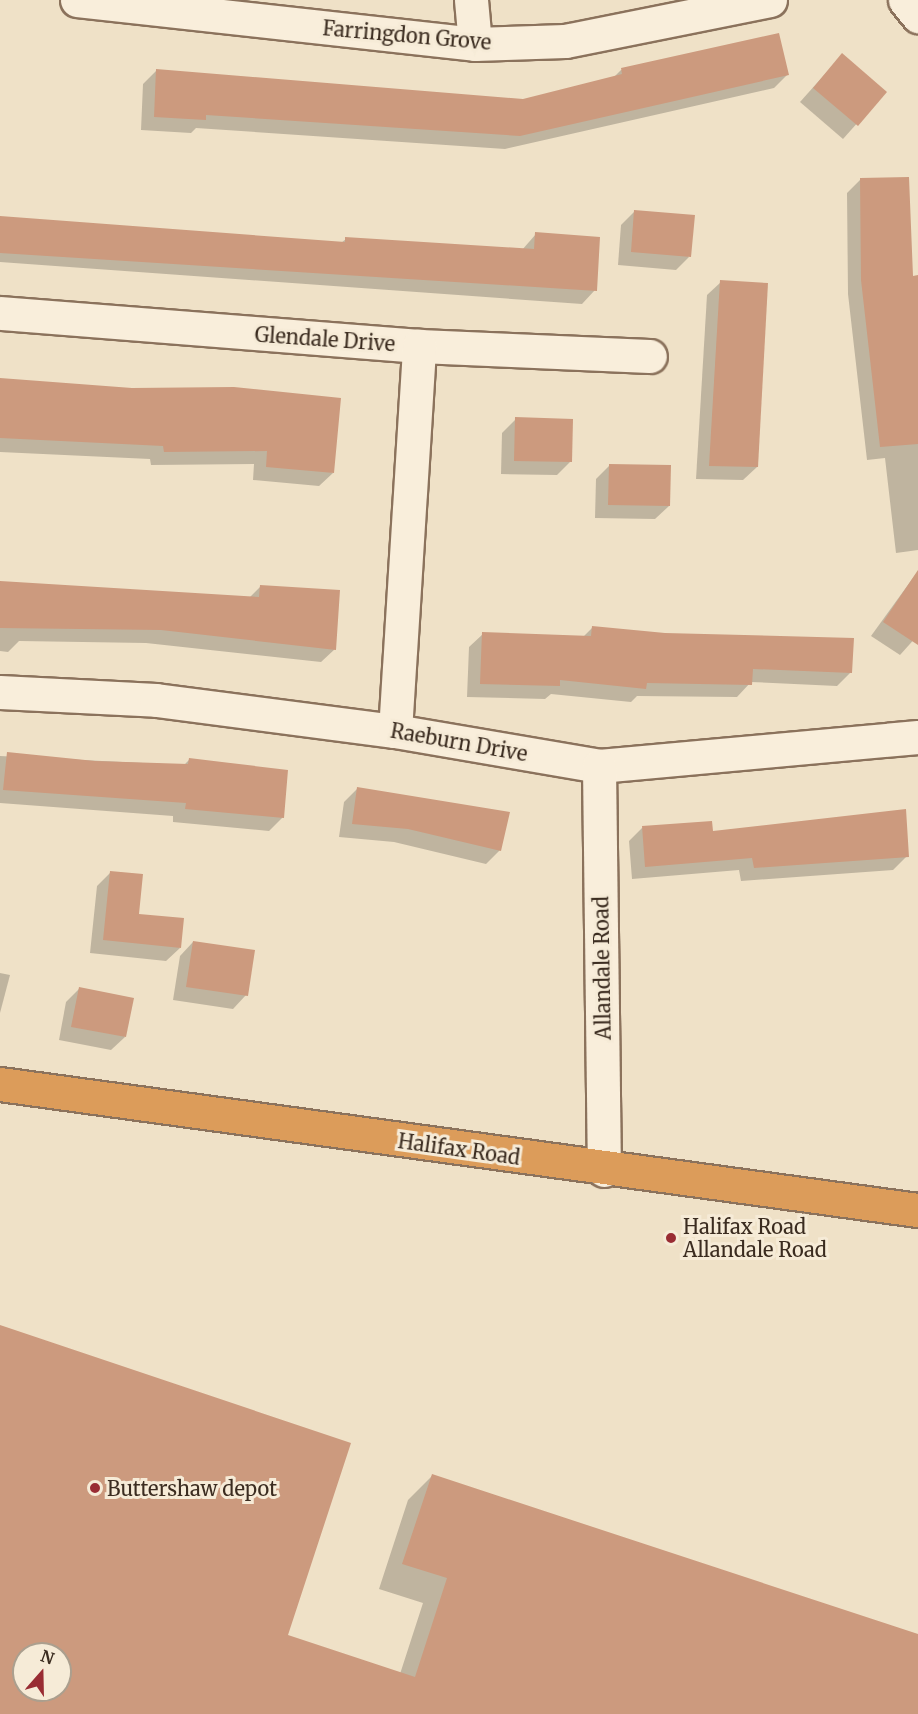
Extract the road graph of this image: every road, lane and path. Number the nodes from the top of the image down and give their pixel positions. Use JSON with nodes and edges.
{"nodes":[{"id":1,"x":78,"y":0,"type":"edge"},
{"id":2,"x":471,"y":0,"type":"edge"},
{"id":3,"x":770,"y":0,"type":"edge"},
{"id":4,"x":905,"y":0,"type":"edge"},
{"id":5,"x":918,"y":16,"type":"edge"},
{"id":6,"x":475,"y":44,"type":"junction"},
{"id":7,"x":0,"y":313,"type":"edge"},
{"id":8,"x":419,"y":346,"type":"junction"},
{"id":9,"x":650,"y":356,"type":"dead end"},
{"id":10,"x":0,"y":692,"type":"edge"},
{"id":11,"x":394,"y":730,"type":"junction"},
{"id":12,"x":918,"y":737,"type":"edge"},
{"id":13,"x":599,"y":766,"type":"junction"},
{"id":14,"x":0,"y":1084,"type":"edge"},
{"id":15,"x":604,"y":1170,"type":"junction"},
{"id":16,"x":918,"y":1210,"type":"edge"}],
"edges":[{"from":1,"to":6,"type":"street","name":"Farringdon Grove"},
{"from":2,"to":6,"type":"street"},
{"from":3,"to":6,"type":"street","name":"Farringdon Grove"},
{"from":4,"to":5,"type":"street"},
{"from":7,"to":8,"type":"street","name":"Glendale Drive"},
{"from":8,"to":9,"type":"street","name":"Glendale Drive"},
{"from":8,"to":11,"type":"street"},
{"from":10,"to":11,"type":"street","name":"Raeburn Drive"},
{"from":11,"to":13,"type":"street","name":"Raeburn Drive"},
{"from":12,"to":13,"type":"street","name":"Raeburn Drive"},
{"from":13,"to":15,"type":"street","name":"Allandale Road"},
{"from":14,"to":15,"type":"highway","name":"Halifax Road"},
{"from":15,"to":16,"type":"highway","name":"Halifax Road"}]}
